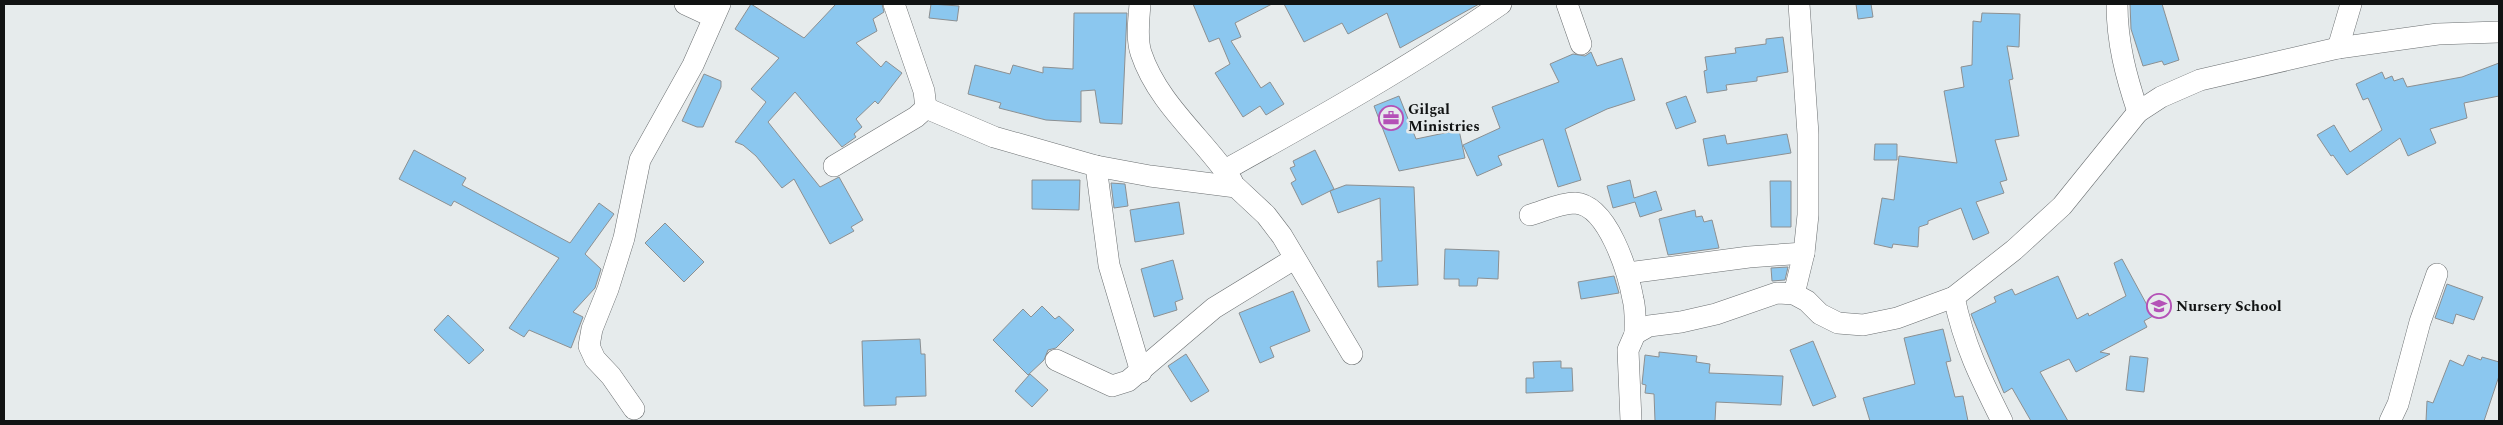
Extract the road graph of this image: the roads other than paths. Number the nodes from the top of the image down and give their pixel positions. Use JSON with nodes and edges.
{"nodes":[{"id":1,"x":685,"y":4,"type":"edge"},
{"id":2,"x":894,"y":4,"type":"edge"},
{"id":3,"x":1140,"y":4,"type":"edge"},
{"id":4,"x":1501,"y":4,"type":"edge"},
{"id":5,"x":1567,"y":4,"type":"edge"},
{"id":6,"x":1799,"y":4,"type":"edge"},
{"id":7,"x":2117,"y":4,"type":"edge"},
{"id":8,"x":2351,"y":4,"type":"edge"},
{"id":9,"x":716,"y":11,"type":"edge"},
{"id":10,"x":2499,"y":32,"type":"edge"},
{"id":11,"x":1581,"y":44,"type":"dead end"},
{"id":12,"x":2338,"y":48,"type":"junction"},
{"id":13,"x":926,"y":108,"type":"junction"},
{"id":14,"x":2138,"y":112,"type":"junction"},
{"id":15,"x":834,"y":166,"type":"dead end"},
{"id":16,"x":1096,"y":166,"type":"junction"},
{"id":17,"x":1231,"y":178,"type":"junction"},
{"id":18,"x":1530,"y":215,"type":"dead end"},
{"id":19,"x":1804,"y":253,"type":"junction"},
{"id":20,"x":1294,"y":259,"type":"junction"},
{"id":21,"x":1628,"y":273,"type":"junction"},
{"id":22,"x":2437,"y":274,"type":"dead end"},
{"id":23,"x":1794,"y":294,"type":"junction"},
{"id":24,"x":1954,"y":297,"type":"junction"},
{"id":25,"x":1635,"y":334,"type":"junction"},
{"id":26,"x":1352,"y":354,"type":"dead end"},
{"id":27,"x":1056,"y":360,"type":"dead end"},
{"id":28,"x":1141,"y":372,"type":"junction"},
{"id":29,"x":634,"y":409,"type":"dead end"},
{"id":30,"x":1631,"y":421,"type":"edge"},
{"id":31,"x":2002,"y":421,"type":"edge"},
{"id":32,"x":2390,"y":421,"type":"edge"}],
"edges":[{"from":1,"to":9,"type":"street"},
{"from":2,"to":13,"type":"street"},
{"from":3,"to":17,"type":"street"},
{"from":4,"to":17,"type":"street"},
{"from":5,"to":11,"type":"street"},
{"from":6,"to":19,"type":"street"},
{"from":7,"to":14,"type":"street"},
{"from":8,"to":12,"type":"street"},
{"from":9,"to":29,"type":"street"},
{"from":10,"to":12,"type":"street"},
{"from":12,"to":14,"type":"street"},
{"from":13,"to":15,"type":"street"},
{"from":13,"to":16,"type":"street"},
{"from":14,"to":24,"type":"street"},
{"from":16,"to":17,"type":"street"},
{"from":16,"to":28,"type":"street"},
{"from":17,"to":20,"type":"street"},
{"from":18,"to":21,"type":"street"},
{"from":19,"to":21,"type":"street"},
{"from":19,"to":23,"type":"street"},
{"from":20,"to":26,"type":"street"},
{"from":20,"to":28,"type":"street"},
{"from":21,"to":25,"type":"street"},
{"from":22,"to":32,"type":"street"},
{"from":23,"to":24,"type":"street"},
{"from":23,"to":25,"type":"street"},
{"from":24,"to":31,"type":"street"},
{"from":25,"to":30,"type":"street"},
{"from":27,"to":28,"type":"street"}]}
